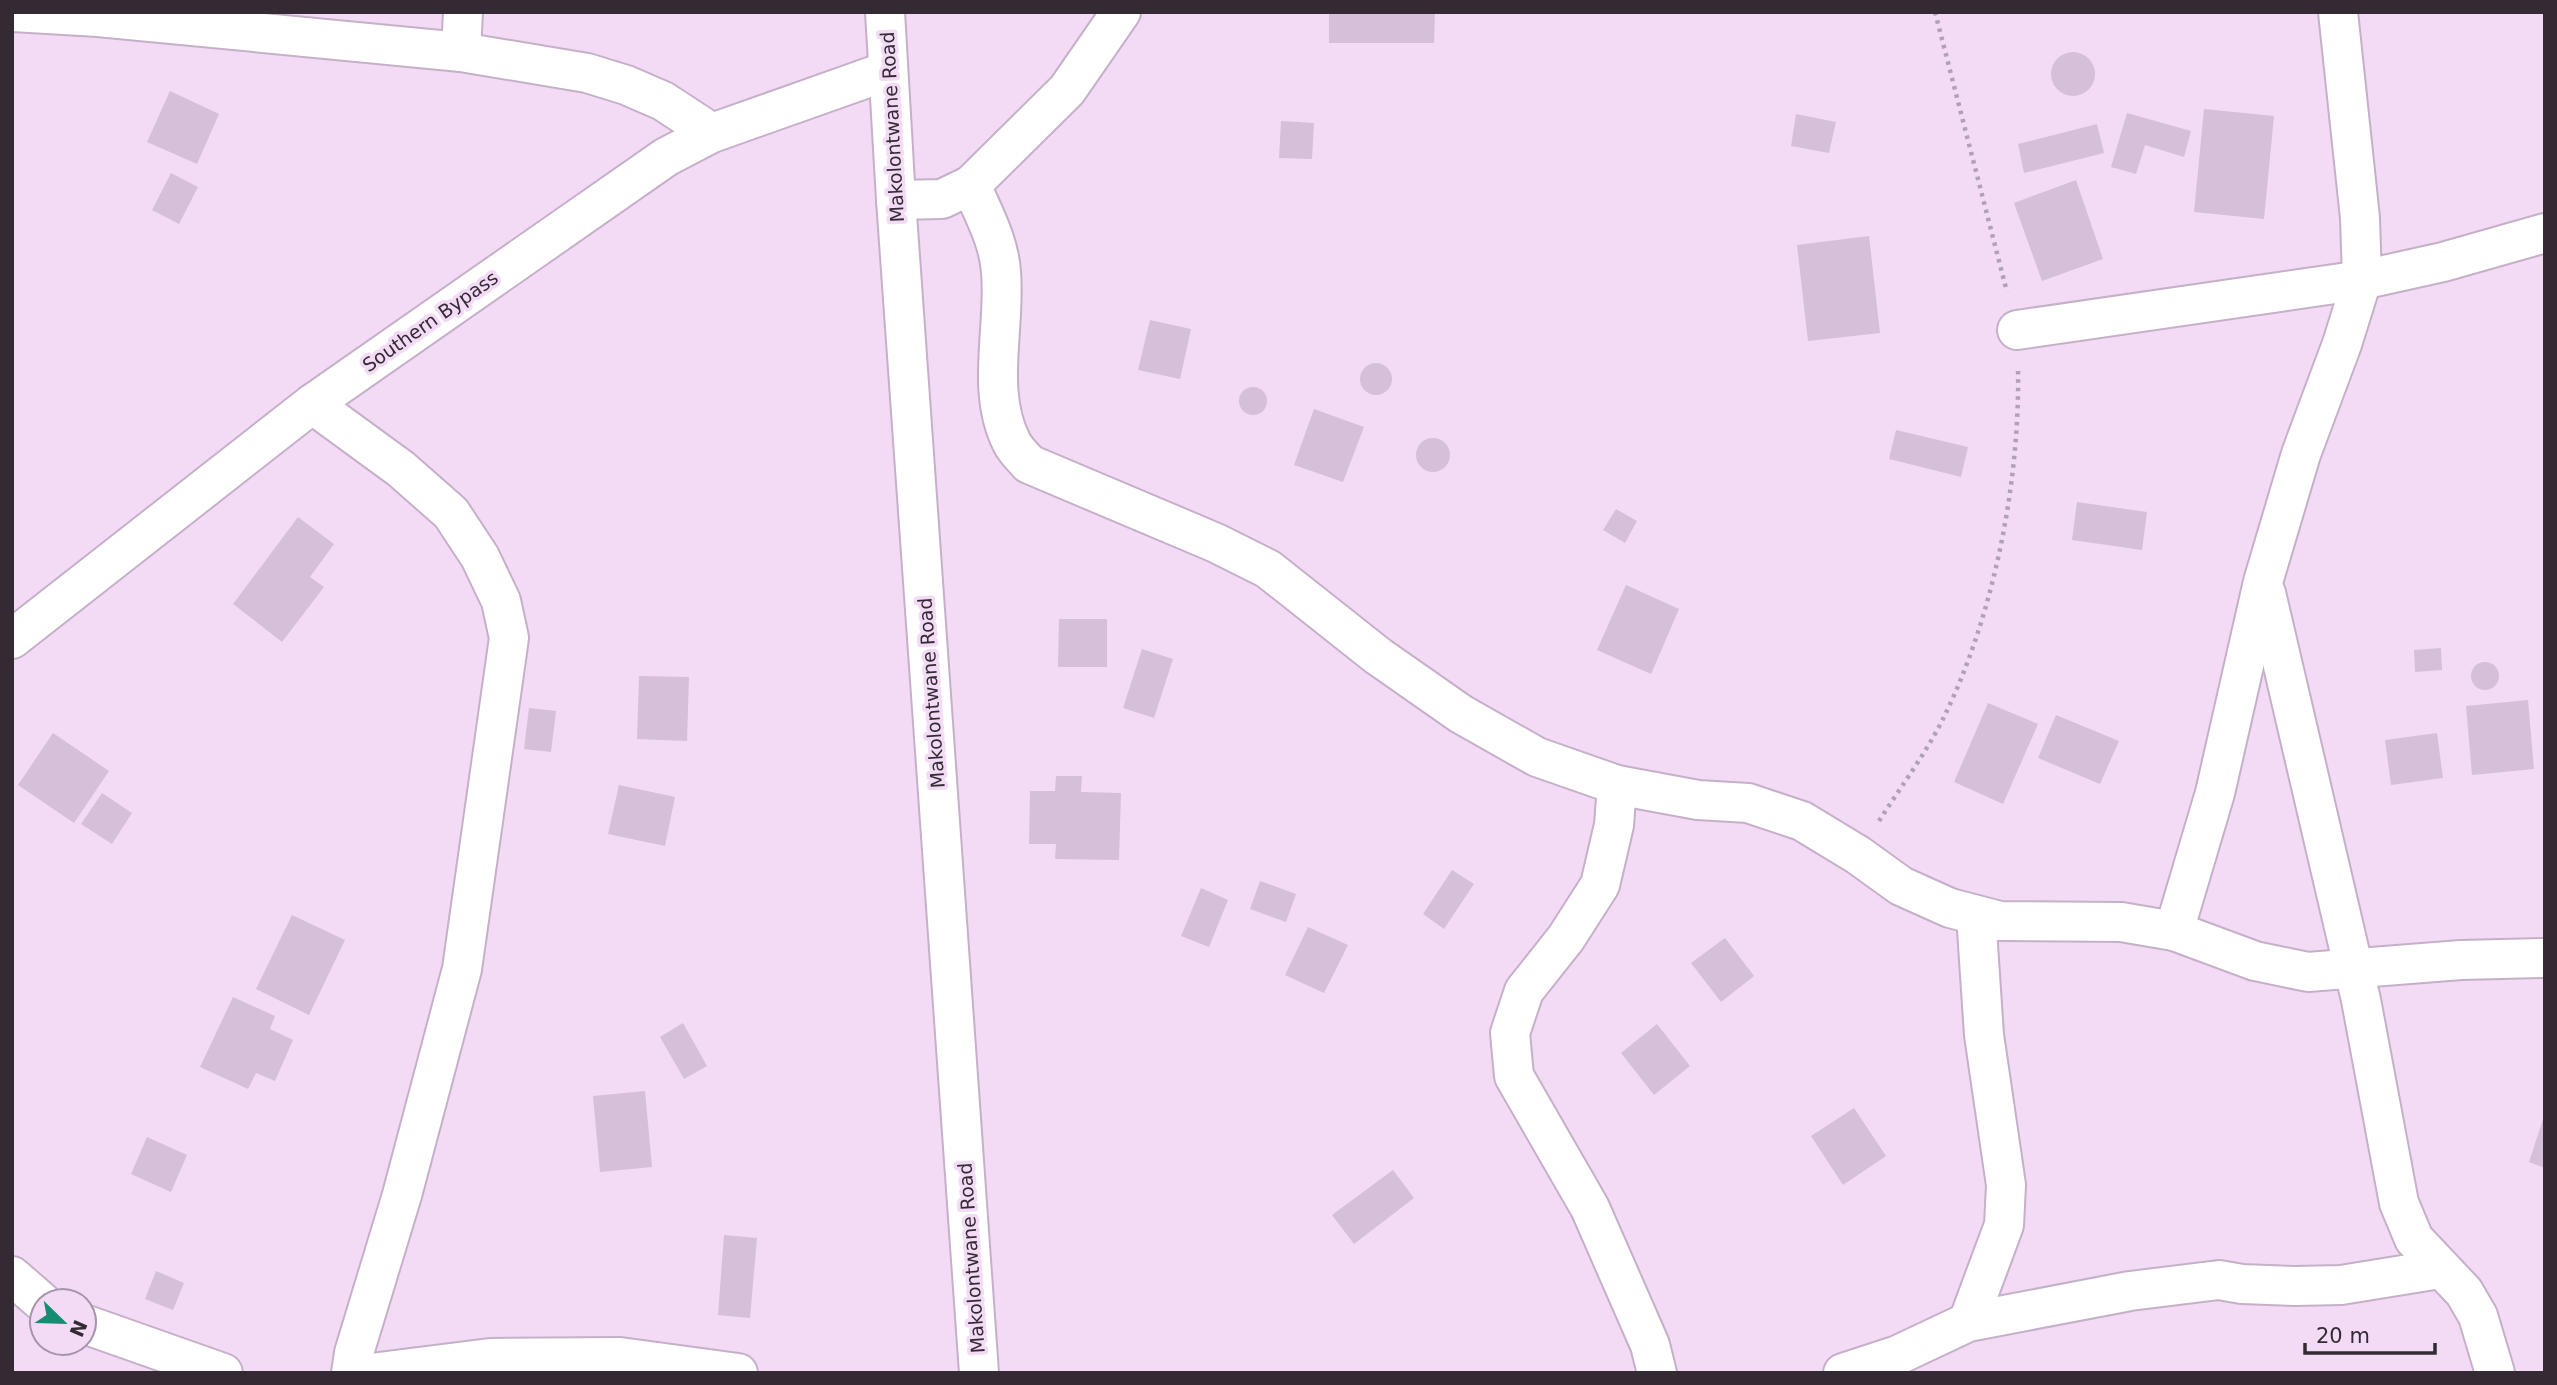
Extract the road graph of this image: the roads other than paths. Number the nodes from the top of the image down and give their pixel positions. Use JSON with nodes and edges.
{"nodes":[{"id":1,"x":13,"y":12,"type":"edge"},
{"id":2,"x":463,"y":12,"type":"edge"},
{"id":3,"x":885,"y":12,"type":"edge"},
{"id":4,"x":1122,"y":12,"type":"edge"},
{"id":5,"x":2338,"y":12,"type":"edge"},
{"id":6,"x":173,"y":19,"type":"edge"},
{"id":7,"x":461,"y":52,"type":"junction"},
{"id":8,"x":887,"y":71,"type":"junction"},
{"id":9,"x":712,"y":133,"type":"junction"},
{"id":10,"x":971,"y":185,"type":"junction"},
{"id":11,"x":896,"y":200,"type":"junction"},
{"id":12,"x":2545,"y":233,"type":"edge"},
{"id":13,"x":2362,"y":280,"type":"junction"},
{"id":14,"x":2017,"y":330,"type":"road end"},
{"id":15,"x":312,"y":404,"type":"junction"},
{"id":16,"x":2263,"y":582,"type":"junction"},
{"id":17,"x":12,"y":639,"type":"edge"},
{"id":18,"x":1617,"y":785,"type":"junction"},
{"id":19,"x":1976,"y":915,"type":"junction"},
{"id":20,"x":2174,"y":931,"type":"junction"},
{"id":21,"x":2545,"y":958,"type":"edge"},
{"id":22,"x":2354,"y":969,"type":"junction"},
{"id":23,"x":2440,"y":1269,"type":"junction"},
{"id":24,"x":12,"y":1276,"type":"edge"},
{"id":25,"x":28,"y":1290,"type":"edge"},
{"id":26,"x":1968,"y":1322,"type":"junction"},
{"id":27,"x":98,"y":1329,"type":"edge"},
{"id":28,"x":223,"y":1373,"type":"edge"},
{"id":29,"x":351,"y":1373,"type":"edge"},
{"id":30,"x":371,"y":1373,"type":"edge"},
{"id":31,"x":738,"y":1373,"type":"edge"},
{"id":32,"x":979,"y":1373,"type":"edge"},
{"id":33,"x":1657,"y":1373,"type":"edge"},
{"id":34,"x":1843,"y":1373,"type":"edge"},
{"id":35,"x":2495,"y":1373,"type":"edge"}],
"edges":[{"from":1,"to":6,"type":"street"},
{"from":2,"to":7,"type":"street"},
{"from":3,"to":8,"type":"street","name":"Makolontwane Road"},
{"from":4,"to":10,"type":"street"},
{"from":5,"to":13,"type":"street"},
{"from":6,"to":7,"type":"street"},
{"from":7,"to":9,"type":"street"},
{"from":8,"to":9,"type":"street","name":"Southern Bypass"},
{"from":8,"to":11,"type":"street","name":"Makolontwane Road"},
{"from":9,"to":15,"type":"street","name":"Southern Bypass"},
{"from":10,"to":11,"type":"street"},
{"from":10,"to":18,"type":"street"},
{"from":11,"to":32,"type":"street","name":"Makolontwane Road"},
{"from":12,"to":13,"type":"street"},
{"from":13,"to":14,"type":"street"},
{"from":13,"to":16,"type":"street"},
{"from":15,"to":17,"type":"street","name":"Southern Bypass"},
{"from":15,"to":29,"type":"street"},
{"from":16,"to":20,"type":"street"},
{"from":16,"to":22,"type":"street"},
{"from":18,"to":19,"type":"street"},
{"from":18,"to":33,"type":"street"},
{"from":19,"to":20,"type":"street"},
{"from":19,"to":26,"type":"street"},
{"from":20,"to":22,"type":"street"},
{"from":21,"to":22,"type":"street"},
{"from":22,"to":23,"type":"street"},
{"from":23,"to":26,"type":"street"},
{"from":23,"to":35,"type":"street"},
{"from":24,"to":25,"type":"street"},
{"from":26,"to":34,"type":"street"},
{"from":27,"to":28,"type":"street"},
{"from":30,"to":31,"type":"street"}]}
